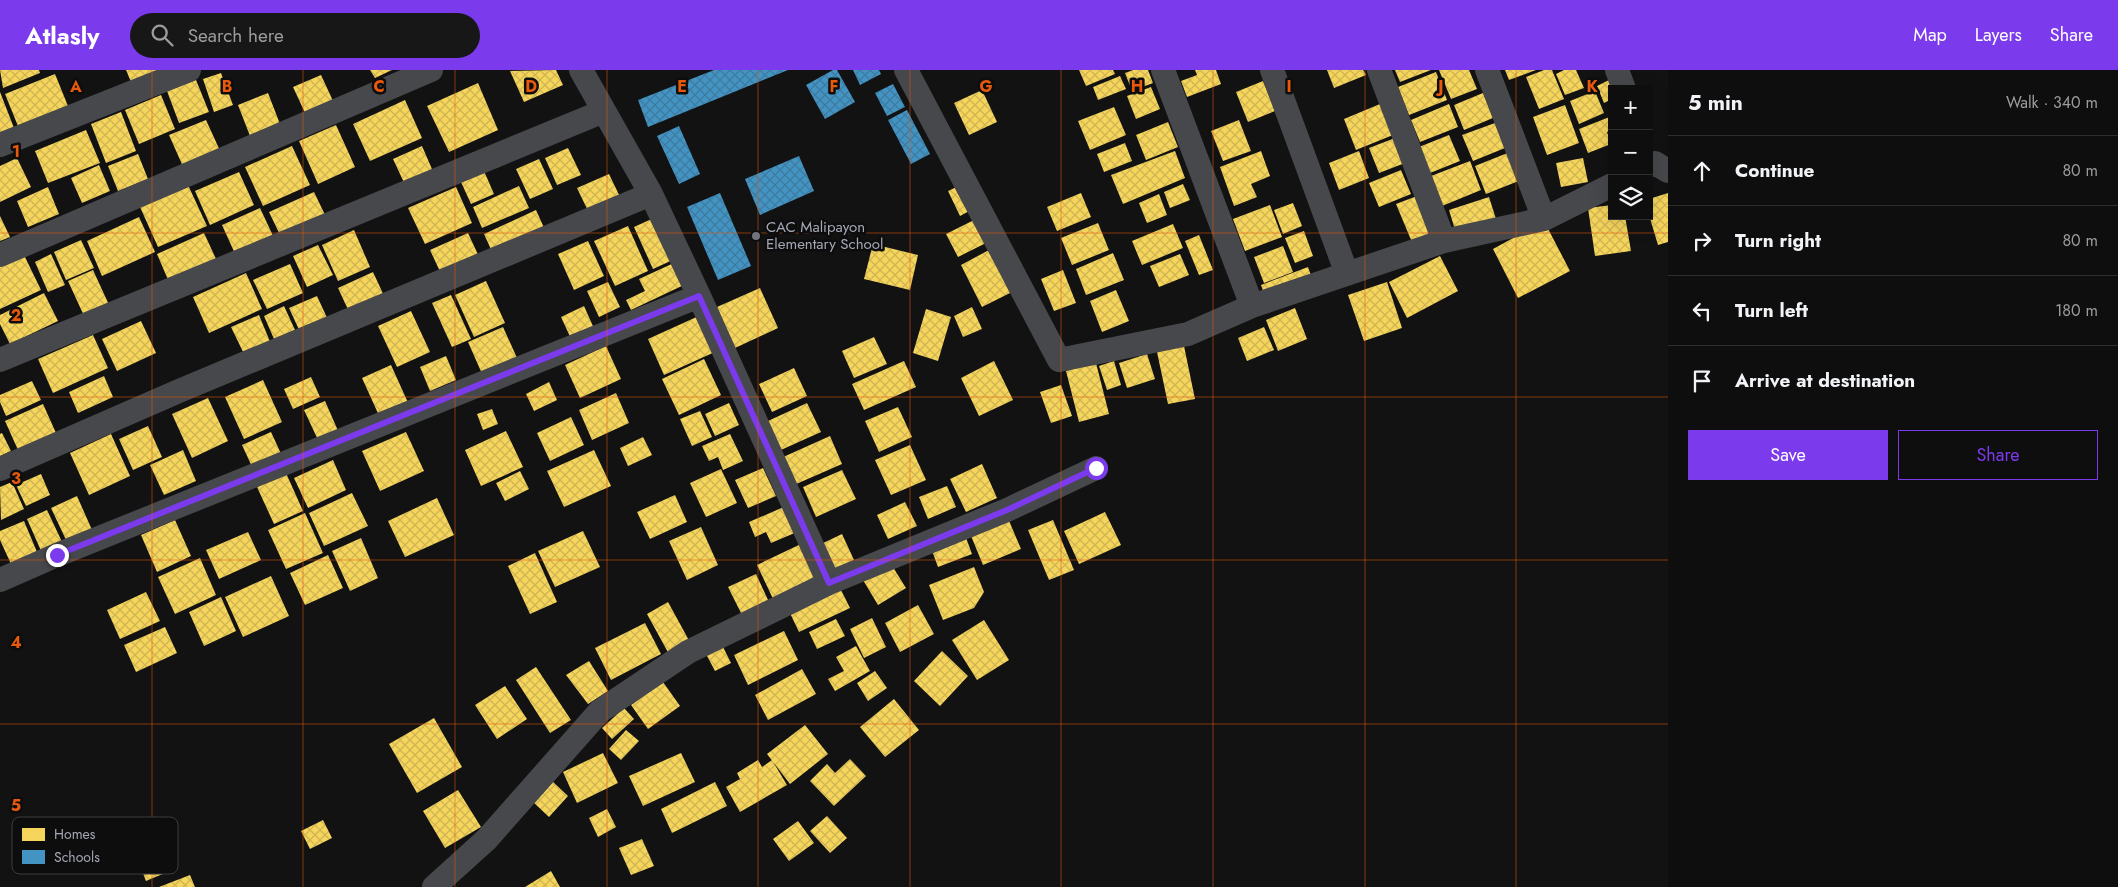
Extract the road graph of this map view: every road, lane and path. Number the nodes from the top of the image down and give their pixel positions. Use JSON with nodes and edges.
{"nodes":[{"id":1,"x":189,"y":70,"type":"edge"},
{"id":2,"x":431,"y":70,"type":"edge"},
{"id":3,"x":581,"y":70,"type":"edge"},
{"id":4,"x":906,"y":70,"type":"edge"},
{"id":5,"x":1163,"y":70,"type":"edge"},
{"id":6,"x":1272,"y":70,"type":"edge"},
{"id":7,"x":1379,"y":70,"type":"edge"},
{"id":8,"x":1487,"y":70,"type":"edge"},
{"id":9,"x":1616,"y":70,"type":"edge"},
{"id":10,"x":1622,"y":85,"type":"edge"},
{"id":11,"x":604,"y":111,"type":"junction"},
{"id":12,"x":0,"y":145,"type":"edge"},
{"id":13,"x":1608,"y":187,"type":"edge"},
{"id":14,"x":651,"y":194,"type":"junction"},
{"id":15,"x":1544,"y":219,"type":"junction"},
{"id":16,"x":1444,"y":241,"type":"junction"},
{"id":17,"x":0,"y":255,"type":"edge"},
{"id":18,"x":1347,"y":274,"type":"junction"},
{"id":19,"x":699,"y":296,"type":"junction"},
{"id":20,"x":1252,"y":306,"type":"junction"},
{"id":21,"x":0,"y":360,"type":"edge"},
{"id":22,"x":1096,"y":468,"type":"dead end"},
{"id":23,"x":0,"y":469,"type":"edge"},
{"id":24,"x":0,"y":580,"type":"edge"},
{"id":25,"x":829,"y":583,"type":"junction"},
{"id":26,"x":434,"y":887,"type":"edge"}],
"edges":[{"from":1,"to":12,"type":"street"},
{"from":2,"to":17,"type":"street"},
{"from":3,"to":11,"type":"street"},
{"from":4,"to":20,"type":"street"},
{"from":5,"to":20,"type":"street"},
{"from":6,"to":18,"type":"street"},
{"from":7,"to":16,"type":"street"},
{"from":8,"to":15,"type":"street"},
{"from":9,"to":10,"type":"street"},
{"from":11,"to":14,"type":"street"},
{"from":11,"to":21,"type":"street"},
{"from":13,"to":15,"type":"street"},
{"from":14,"to":19,"type":"street"},
{"from":14,"to":23,"type":"street"},
{"from":15,"to":16,"type":"street"},
{"from":16,"to":18,"type":"street"},
{"from":18,"to":20,"type":"street"},
{"from":19,"to":24,"type":"street"},
{"from":19,"to":25,"type":"street"},
{"from":22,"to":25,"type":"street"},
{"from":25,"to":26,"type":"street"}]}
